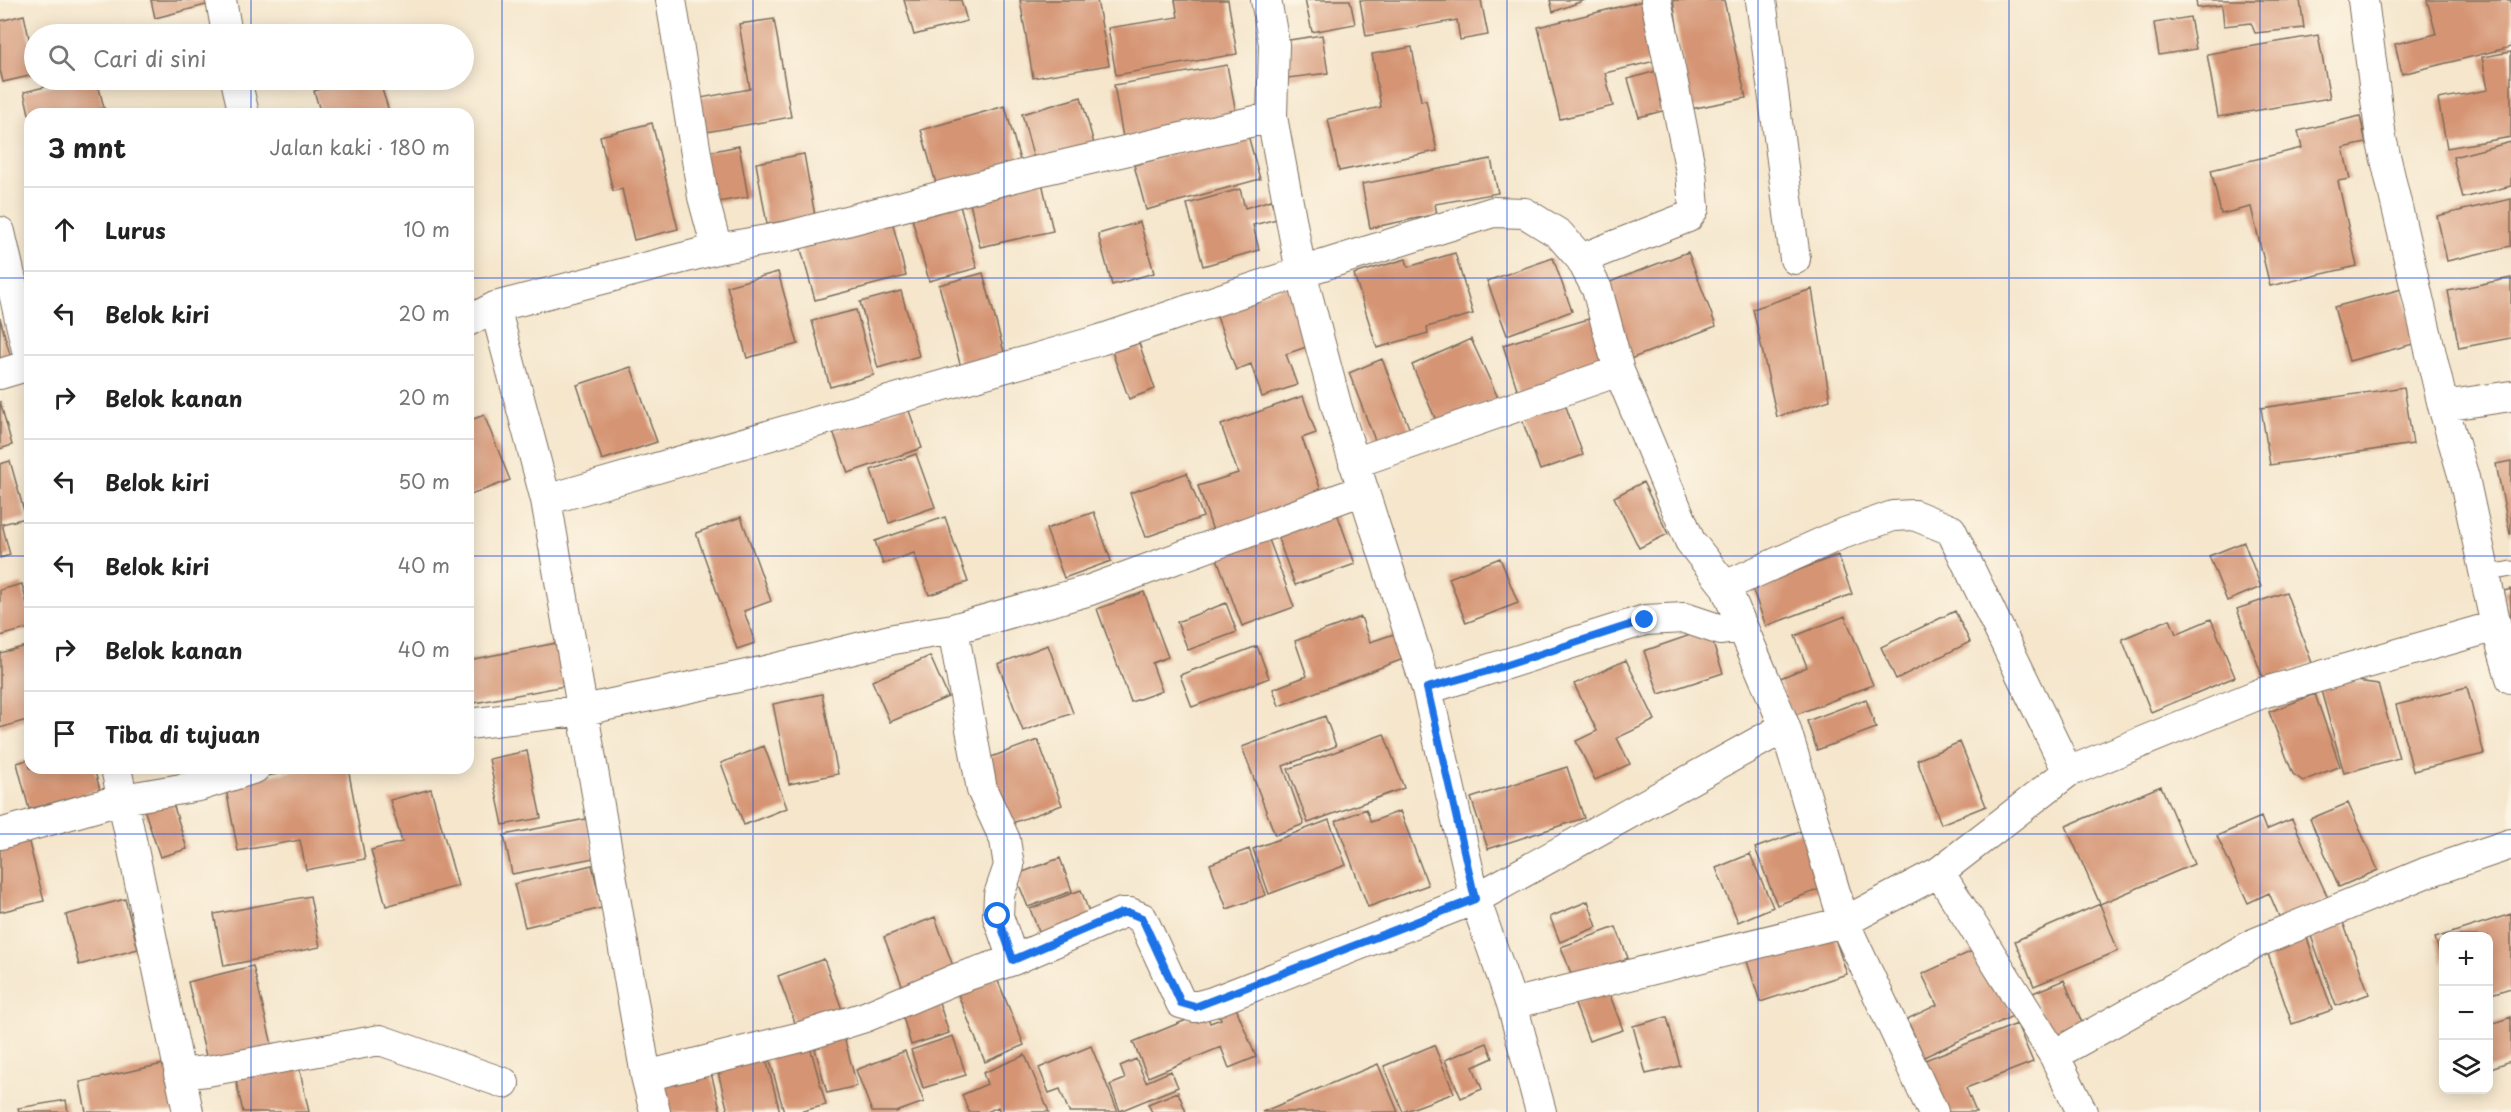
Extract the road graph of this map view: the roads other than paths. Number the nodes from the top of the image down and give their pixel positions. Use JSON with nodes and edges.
{"nodes":[{"id":1,"x":221,"y":0,"type":"edge"},
{"id":2,"x":672,"y":0,"type":"edge"},
{"id":3,"x":1266,"y":0,"type":"edge"},
{"id":4,"x":1656,"y":0,"type":"edge"},
{"id":5,"x":1761,"y":0,"type":"edge"},
{"id":6,"x":2363,"y":0,"type":"edge"},
{"id":7,"x":225,"y":24,"type":"edge"},
{"id":8,"x":238,"y":90,"type":"edge"},
{"id":9,"x":243,"y":108,"type":"edge"},
{"id":10,"x":1272,"y":117,"type":"junction"},
{"id":11,"x":1,"y":242,"type":"edge"},
{"id":12,"x":717,"y":249,"type":"junction"},
{"id":13,"x":1581,"y":259,"type":"junction"},
{"id":14,"x":1796,"y":259,"type":"dead end"},
{"id":15,"x":1301,"y":272,"type":"junction"},
{"id":16,"x":495,"y":307,"type":"junction"},
{"id":17,"x":474,"y":318,"type":"edge"},
{"id":18,"x":24,"y":339,"type":"edge"},
{"id":19,"x":24,"y":366,"type":"edge"},
{"id":20,"x":1619,"y":371,"type":"junction"},
{"id":21,"x":0,"y":374,"type":"edge"},
{"id":22,"x":2511,"y":396,"type":"edge"},
{"id":23,"x":2443,"y":406,"type":"junction"},
{"id":24,"x":1358,"y":476,"type":"junction"},
{"id":25,"x":546,"y":500,"type":"junction"},
{"id":26,"x":2498,"y":572,"type":"edge"},
{"id":27,"x":1725,"y":586,"type":"junction"},
{"id":28,"x":2496,"y":626,"type":"junction"},
{"id":29,"x":1742,"y":627,"type":"junction"},
{"id":30,"x":953,"y":629,"type":"junction"},
{"id":31,"x":2511,"y":678,"type":"edge"},
{"id":32,"x":1427,"y":688,"type":"junction"},
{"id":33,"x":584,"y":710,"type":"junction"},
{"id":34,"x":474,"y":723,"type":"edge"},
{"id":35,"x":1785,"y":727,"type":"junction"},
{"id":36,"x":2068,"y":772,"type":"junction"},
{"id":37,"x":117,"y":774,"type":"edge"},
{"id":38,"x":236,"y":774,"type":"edge"},
{"id":39,"x":123,"y":799,"type":"junction"},
{"id":40,"x":0,"y":834,"type":"edge"},
{"id":41,"x":2511,"y":844,"type":"edge"},
{"id":42,"x":1939,"y":872,"type":"junction"},
{"id":43,"x":1475,"y":899,"type":"junction"},
{"id":44,"x":1844,"y":922,"type":"junction"},
{"id":45,"x":1013,"y":960,"type":"junction"},
{"id":46,"x":1512,"y":1004,"type":"junction"},
{"id":47,"x":2054,"y":1055,"type":"junction"},
{"id":48,"x":178,"y":1074,"type":"junction"},
{"id":49,"x":646,"y":1076,"type":"junction"},
{"id":50,"x":504,"y":1083,"type":"dead end"},
{"id":51,"x":188,"y":1112,"type":"edge"},
{"id":52,"x":655,"y":1112,"type":"edge"},
{"id":53,"x":1541,"y":1112,"type":"edge"},
{"id":54,"x":1933,"y":1112,"type":"edge"},
{"id":55,"x":2082,"y":1112,"type":"edge"}],
"edges":[{"from":1,"to":7,"type":"street"},
{"from":2,"to":12,"type":"street"},
{"from":3,"to":10,"type":"street"},
{"from":4,"to":13,"type":"street"},
{"from":5,"to":14,"type":"street"},
{"from":6,"to":23,"type":"street"},
{"from":8,"to":9,"type":"street"},
{"from":10,"to":12,"type":"street"},
{"from":10,"to":15,"type":"street"},
{"from":11,"to":18,"type":"street"},
{"from":12,"to":16,"type":"street"},
{"from":13,"to":15,"type":"street"},
{"from":13,"to":20,"type":"street"},
{"from":15,"to":24,"type":"street"},
{"from":15,"to":25,"type":"street"},
{"from":16,"to":17,"type":"street"},
{"from":16,"to":25,"type":"street"},
{"from":19,"to":21,"type":"street"},
{"from":20,"to":24,"type":"street"},
{"from":20,"to":27,"type":"street"},
{"from":22,"to":23,"type":"street"},
{"from":23,"to":26,"type":"street"},
{"from":24,"to":30,"type":"street"},
{"from":24,"to":32,"type":"street"},
{"from":25,"to":33,"type":"street"},
{"from":26,"to":28,"type":"street"},
{"from":27,"to":29,"type":"street"},
{"from":27,"to":36,"type":"street"},
{"from":28,"to":31,"type":"street"},
{"from":28,"to":36,"type":"street"},
{"from":29,"to":32,"type":"street"},
{"from":29,"to":35,"type":"street"},
{"from":30,"to":33,"type":"street"},
{"from":30,"to":45,"type":"street"},
{"from":32,"to":43,"type":"street"},
{"from":33,"to":34,"type":"street"},
{"from":33,"to":49,"type":"street"},
{"from":35,"to":43,"type":"street"},
{"from":35,"to":44,"type":"street"},
{"from":36,"to":42,"type":"street"},
{"from":37,"to":39,"type":"street"},
{"from":38,"to":39,"type":"street"},
{"from":39,"to":40,"type":"street"},
{"from":39,"to":48,"type":"street"},
{"from":41,"to":47,"type":"street"},
{"from":42,"to":44,"type":"street"},
{"from":42,"to":47,"type":"street"},
{"from":43,"to":45,"type":"street"},
{"from":43,"to":46,"type":"street"},
{"from":44,"to":46,"type":"street"},
{"from":44,"to":54,"type":"street"},
{"from":45,"to":49,"type":"street"},
{"from":46,"to":53,"type":"street"},
{"from":47,"to":55,"type":"street"},
{"from":48,"to":50,"type":"street"},
{"from":48,"to":51,"type":"street"},
{"from":49,"to":52,"type":"street"}]}
